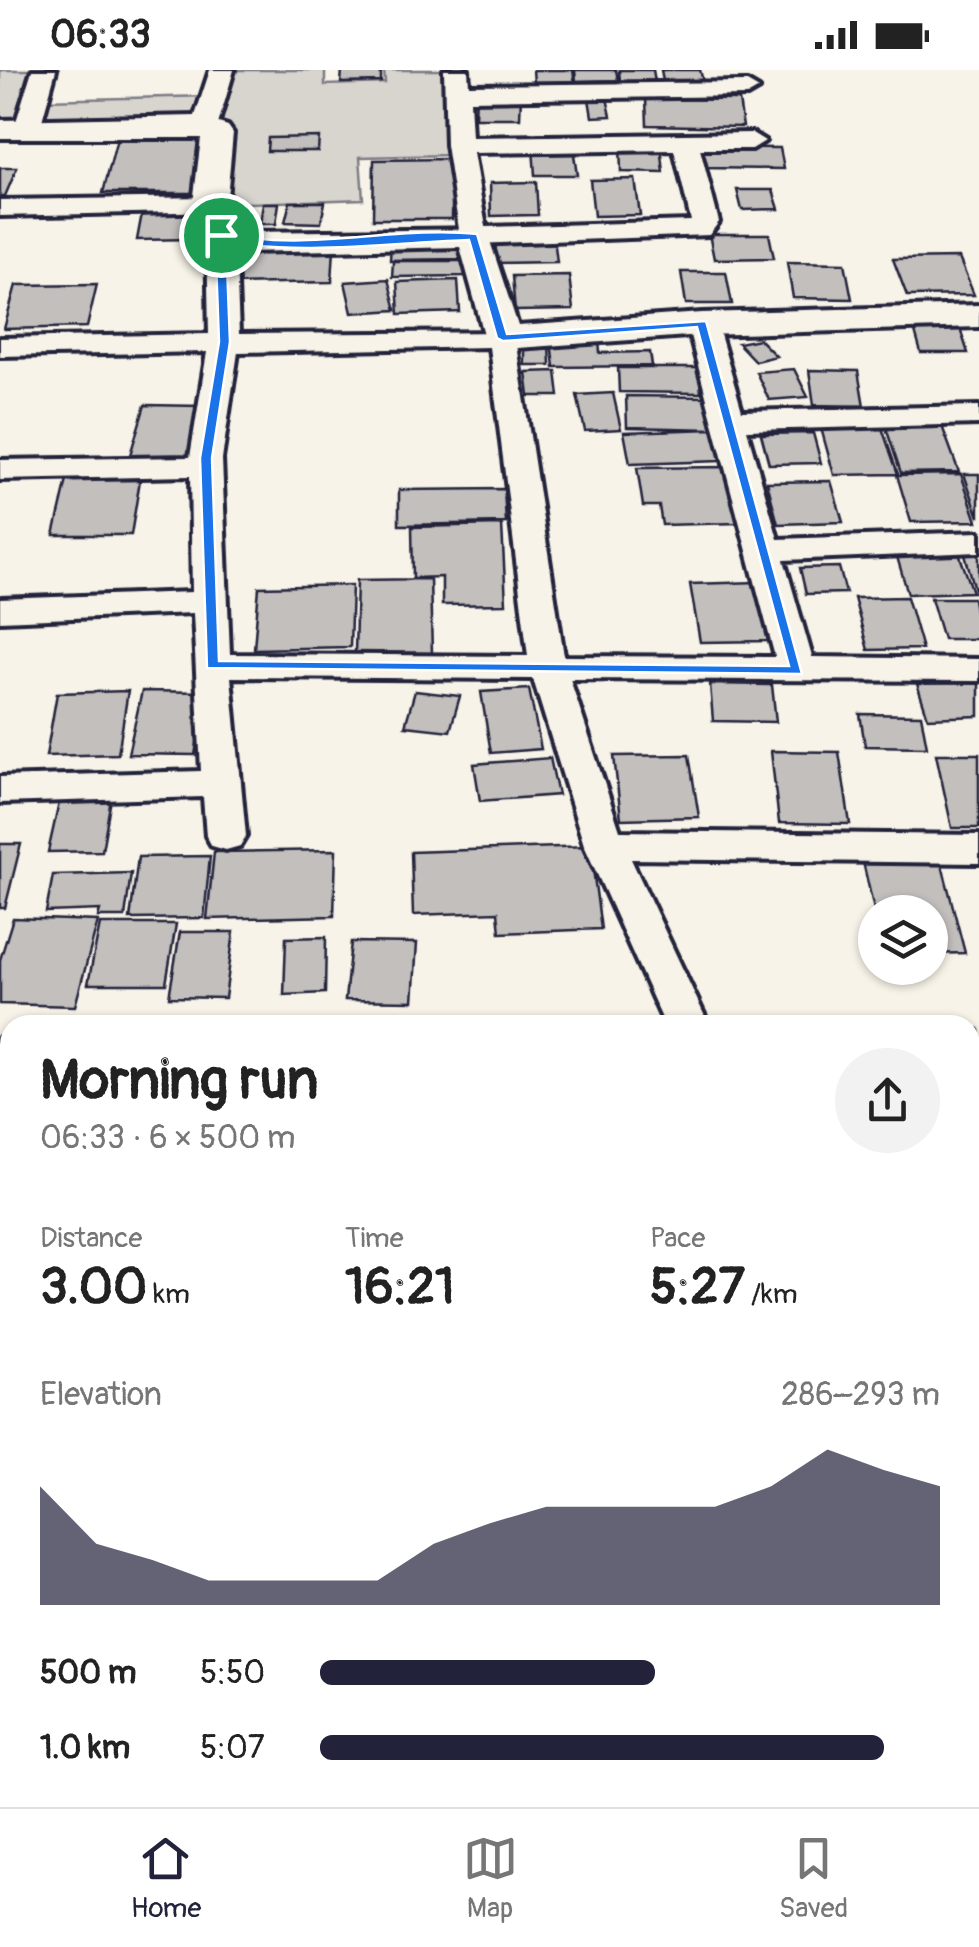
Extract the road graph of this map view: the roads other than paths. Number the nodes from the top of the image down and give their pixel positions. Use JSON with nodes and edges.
{"nodes":[{"id":1,"x":44,"y":70,"type":"edge"},
{"id":2,"x":222,"y":70,"type":"edge"},
{"id":3,"x":457,"y":82,"type":"edge"},
{"id":4,"x":748,"y":89,"type":"dead end"},
{"id":5,"x":204,"y":128,"type":"junction"},
{"id":6,"x":14,"y":129,"type":"edge"},
{"id":7,"x":684,"y":141,"type":"junction"},
{"id":8,"x":752,"y":142,"type":"dead end"},
{"id":9,"x":459,"y":145,"type":"junction"},
{"id":10,"x":8,"y":208,"type":"edge"},
{"id":11,"x":215,"y":220,"type":"junction"},
{"id":12,"x":474,"y":236,"type":"junction"},
{"id":13,"x":6,"y":244,"type":"dead end"},
{"id":14,"x":979,"y":316,"type":"edge"},
{"id":15,"x":702,"y":324,"type":"junction"},
{"id":16,"x":503,"y":338,"type":"junction"},
{"id":17,"x":224,"y":342,"type":"junction"},
{"id":18,"x":0,"y":347,"type":"edge"},
{"id":19,"x":979,"y":415,"type":"edge"},
{"id":20,"x":730,"y":421,"type":"junction"},
{"id":21,"x":207,"y":466,"type":"junction"},
{"id":22,"x":0,"y":470,"type":"edge"},
{"id":23,"x":979,"y":542,"type":"edge"},
{"id":24,"x":766,"y":550,"type":"junction"},
{"id":25,"x":210,"y":602,"type":"junction"},
{"id":26,"x":0,"y":610,"type":"edge"},
{"id":27,"x":212,"y":665,"type":"junction"},
{"id":28,"x":548,"y":669,"type":"junction"},
{"id":29,"x":797,"y":670,"type":"junction"},
{"id":30,"x":979,"y":670,"type":"edge"},
{"id":31,"x":222,"y":783,"type":"junction"},
{"id":32,"x":0,"y":790,"type":"edge"},
{"id":33,"x":226,"y":836,"type":"dead end"},
{"id":34,"x":604,"y":845,"type":"junction"},
{"id":35,"x":979,"y":849,"type":"edge"},
{"id":36,"x":681,"y":1015,"type":"edge"}],
"edges":[{"from":1,"to":6,"type":"street"},
{"from":2,"to":5,"type":"street"},
{"from":3,"to":4,"type":"street"},
{"from":3,"to":9,"type":"street"},
{"from":5,"to":6,"type":"street"},
{"from":5,"to":11,"type":"street"},
{"from":7,"to":8,"type":"street"},
{"from":7,"to":9,"type":"street"},
{"from":7,"to":12,"type":"street"},
{"from":9,"to":12,"type":"street"},
{"from":10,"to":11,"type":"street"},
{"from":10,"to":13,"type":"street"},
{"from":11,"to":12,"type":"street"},
{"from":11,"to":17,"type":"street"},
{"from":12,"to":16,"type":"street"},
{"from":14,"to":15,"type":"street"},
{"from":15,"to":16,"type":"street"},
{"from":15,"to":20,"type":"street"},
{"from":16,"to":17,"type":"street"},
{"from":16,"to":28,"type":"street"},
{"from":17,"to":18,"type":"street"},
{"from":17,"to":21,"type":"street"},
{"from":19,"to":20,"type":"street"},
{"from":20,"to":24,"type":"street"},
{"from":21,"to":22,"type":"street"},
{"from":21,"to":25,"type":"street"},
{"from":23,"to":24,"type":"street"},
{"from":24,"to":29,"type":"street"},
{"from":25,"to":26,"type":"street"},
{"from":25,"to":27,"type":"street"},
{"from":27,"to":28,"type":"street"},
{"from":27,"to":31,"type":"street"},
{"from":28,"to":29,"type":"street"},
{"from":28,"to":34,"type":"street"},
{"from":29,"to":30,"type":"street"},
{"from":31,"to":32,"type":"street"},
{"from":31,"to":33,"type":"street"},
{"from":34,"to":35,"type":"street"},
{"from":34,"to":36,"type":"street"}]}
